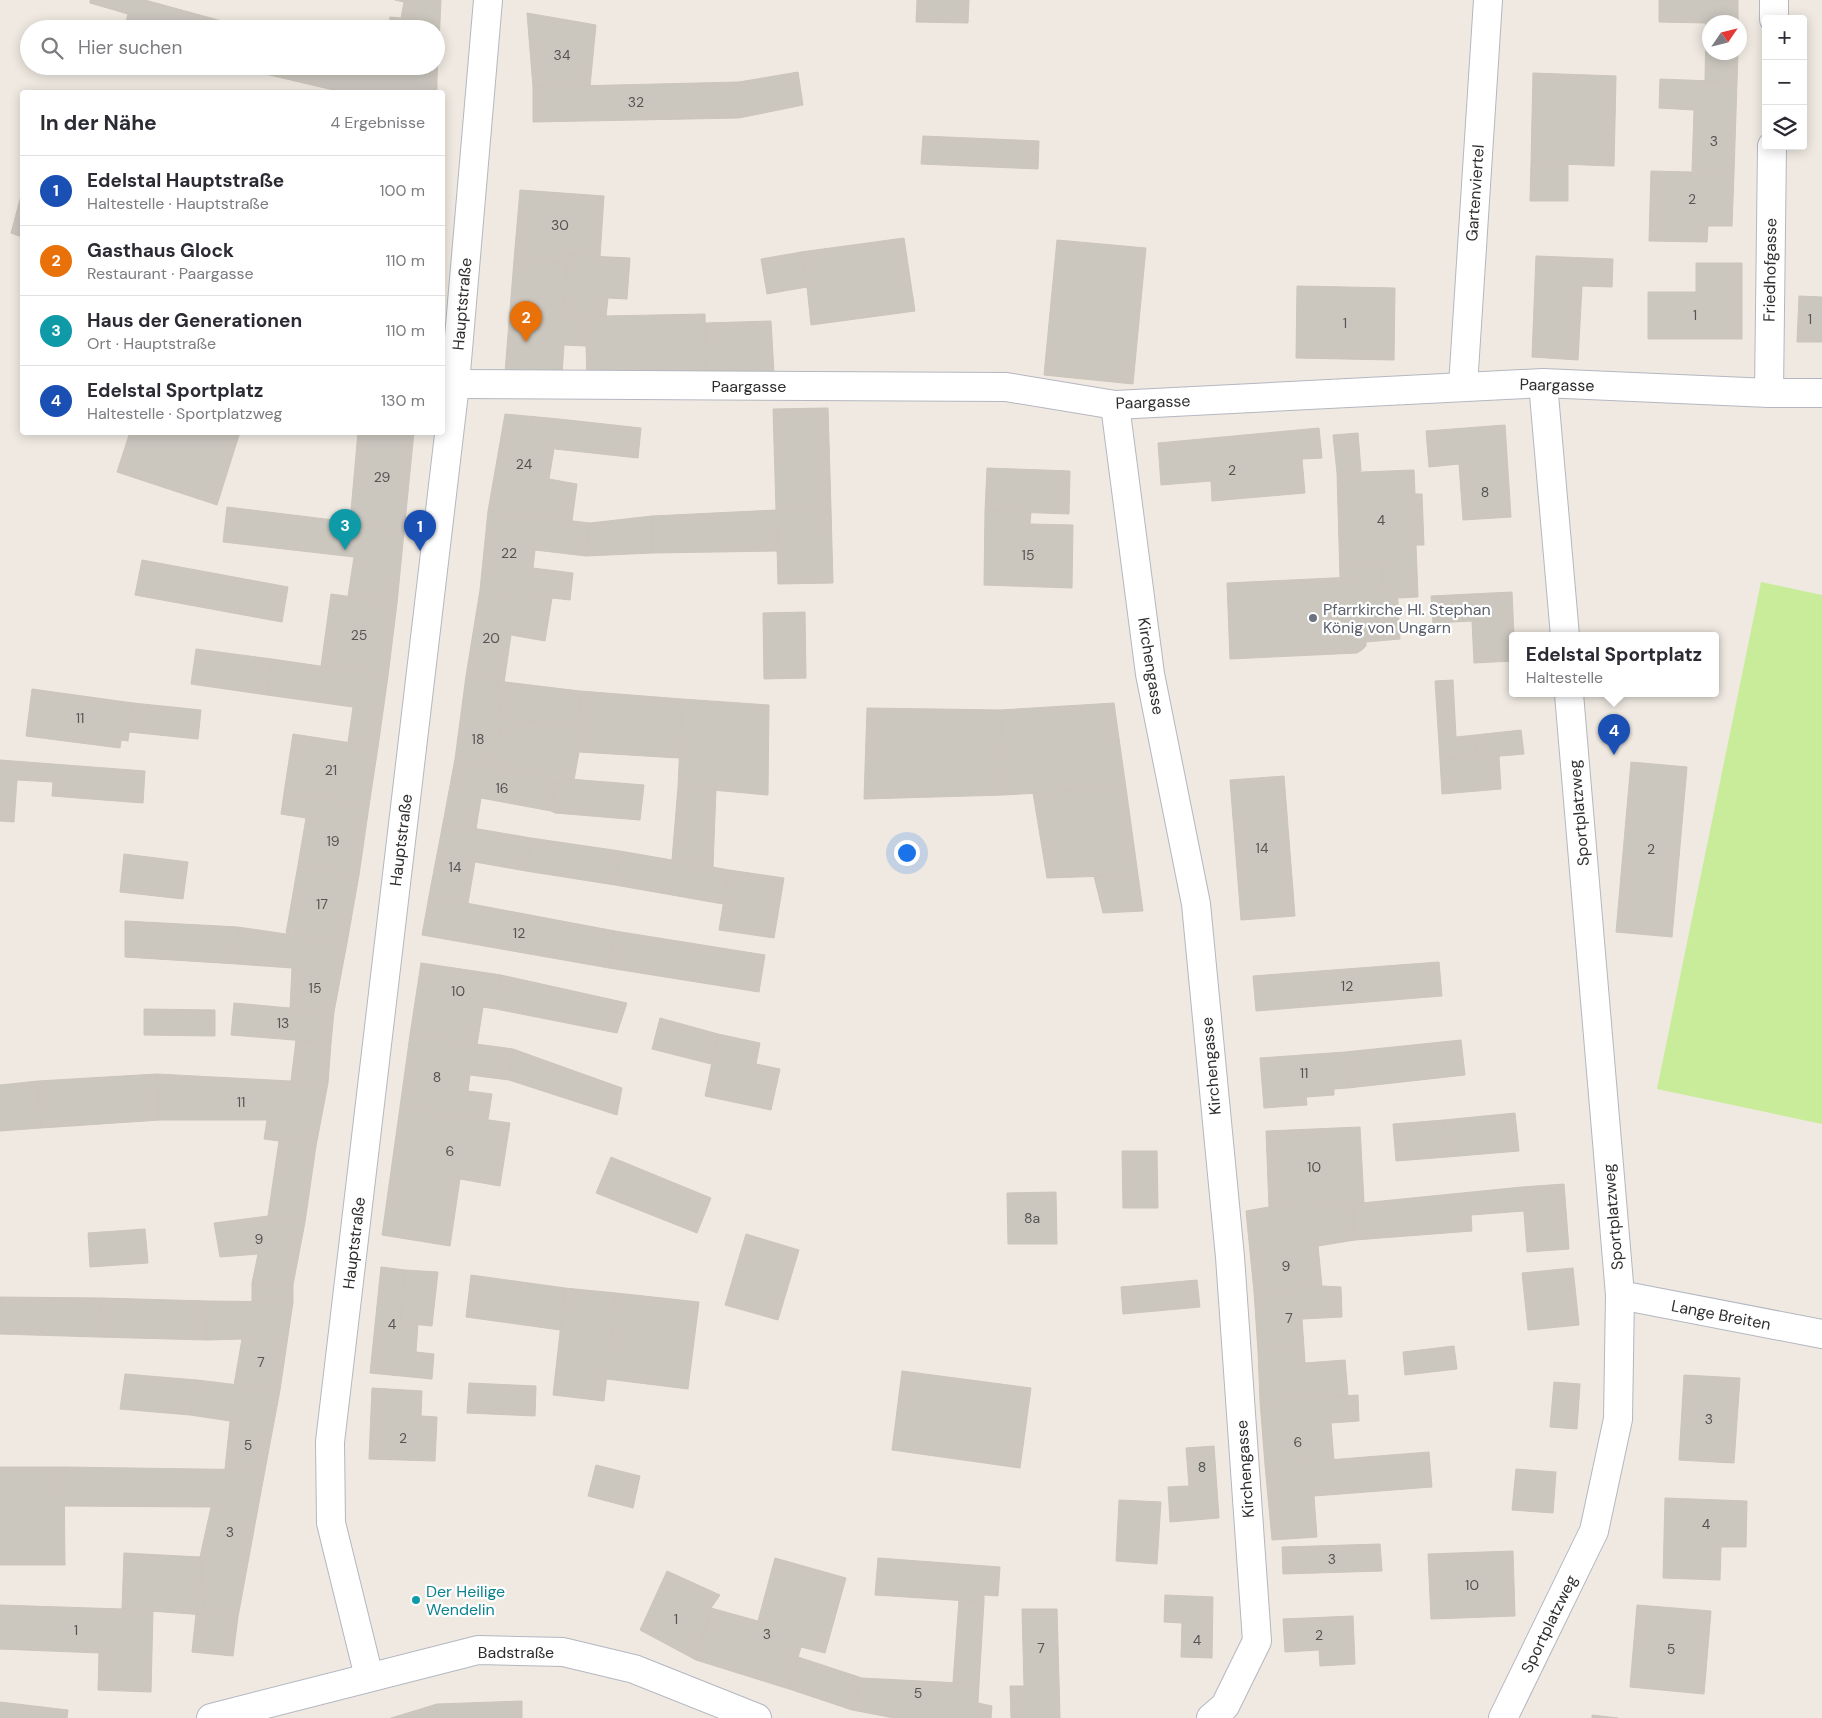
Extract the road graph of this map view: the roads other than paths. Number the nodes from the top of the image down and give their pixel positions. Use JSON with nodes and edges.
{"nodes":[{"id":1,"x":488,"y":0,"type":"edge"},
{"id":2,"x":1488,"y":0,"type":"edge"},
{"id":3,"x":1774,"y":0,"type":"edge"},
{"id":4,"x":1774,"y":15,"type":"edge"},
{"id":5,"x":1772,"y":150,"type":"edge"},
{"id":6,"x":1543,"y":383,"type":"junction"},
{"id":7,"x":455,"y":384,"type":"junction"},
{"id":8,"x":1463,"y":386,"type":"junction"},
{"id":9,"x":1768,"y":393,"type":"junction"},
{"id":10,"x":1822,"y":393,"type":"edge"},
{"id":11,"x":1115,"y":405,"type":"junction"},
{"id":12,"x":1565,"y":632,"type":"edge"},
{"id":13,"x":1570,"y":697,"type":"edge"},
{"id":14,"x":1620,"y":1296,"type":"junction"},
{"id":15,"x":1822,"y":1334,"type":"edge"},
{"id":16,"x":369,"y":1677,"type":"junction"},
{"id":17,"x":211,"y":1718,"type":"edge"},
{"id":18,"x":757,"y":1718,"type":"edge"},
{"id":19,"x":1211,"y":1718,"type":"edge"},
{"id":20,"x":1502,"y":1718,"type":"edge"}],
"edges":[{"from":1,"to":7,"type":"street","name":"Hauptstraße"},
{"from":2,"to":8,"type":"street","name":"Gartenviertel"},
{"from":3,"to":4,"type":"street"},
{"from":5,"to":9,"type":"street","name":"Friedhofgasse"},
{"from":6,"to":8,"type":"street","name":"Paargasse"},
{"from":6,"to":9,"type":"street","name":"Paargasse"},
{"from":6,"to":12,"type":"street"},
{"from":7,"to":11,"type":"street","name":"Paargasse"},
{"from":7,"to":16,"type":"street","name":"Hauptstraße"},
{"from":8,"to":11,"type":"street","name":"Paargasse"},
{"from":9,"to":10,"type":"street","name":"Paargasse"},
{"from":11,"to":19,"type":"street","name":"Kirchengasse"},
{"from":13,"to":14,"type":"street","name":"Sportplatzweg"},
{"from":14,"to":15,"type":"street","name":"Lange Breiten"},
{"from":14,"to":20,"type":"street","name":"Sportplatzweg"},
{"from":16,"to":17,"type":"street","name":"Badstraße"},
{"from":16,"to":18,"type":"street","name":"Badstraße"}]}
